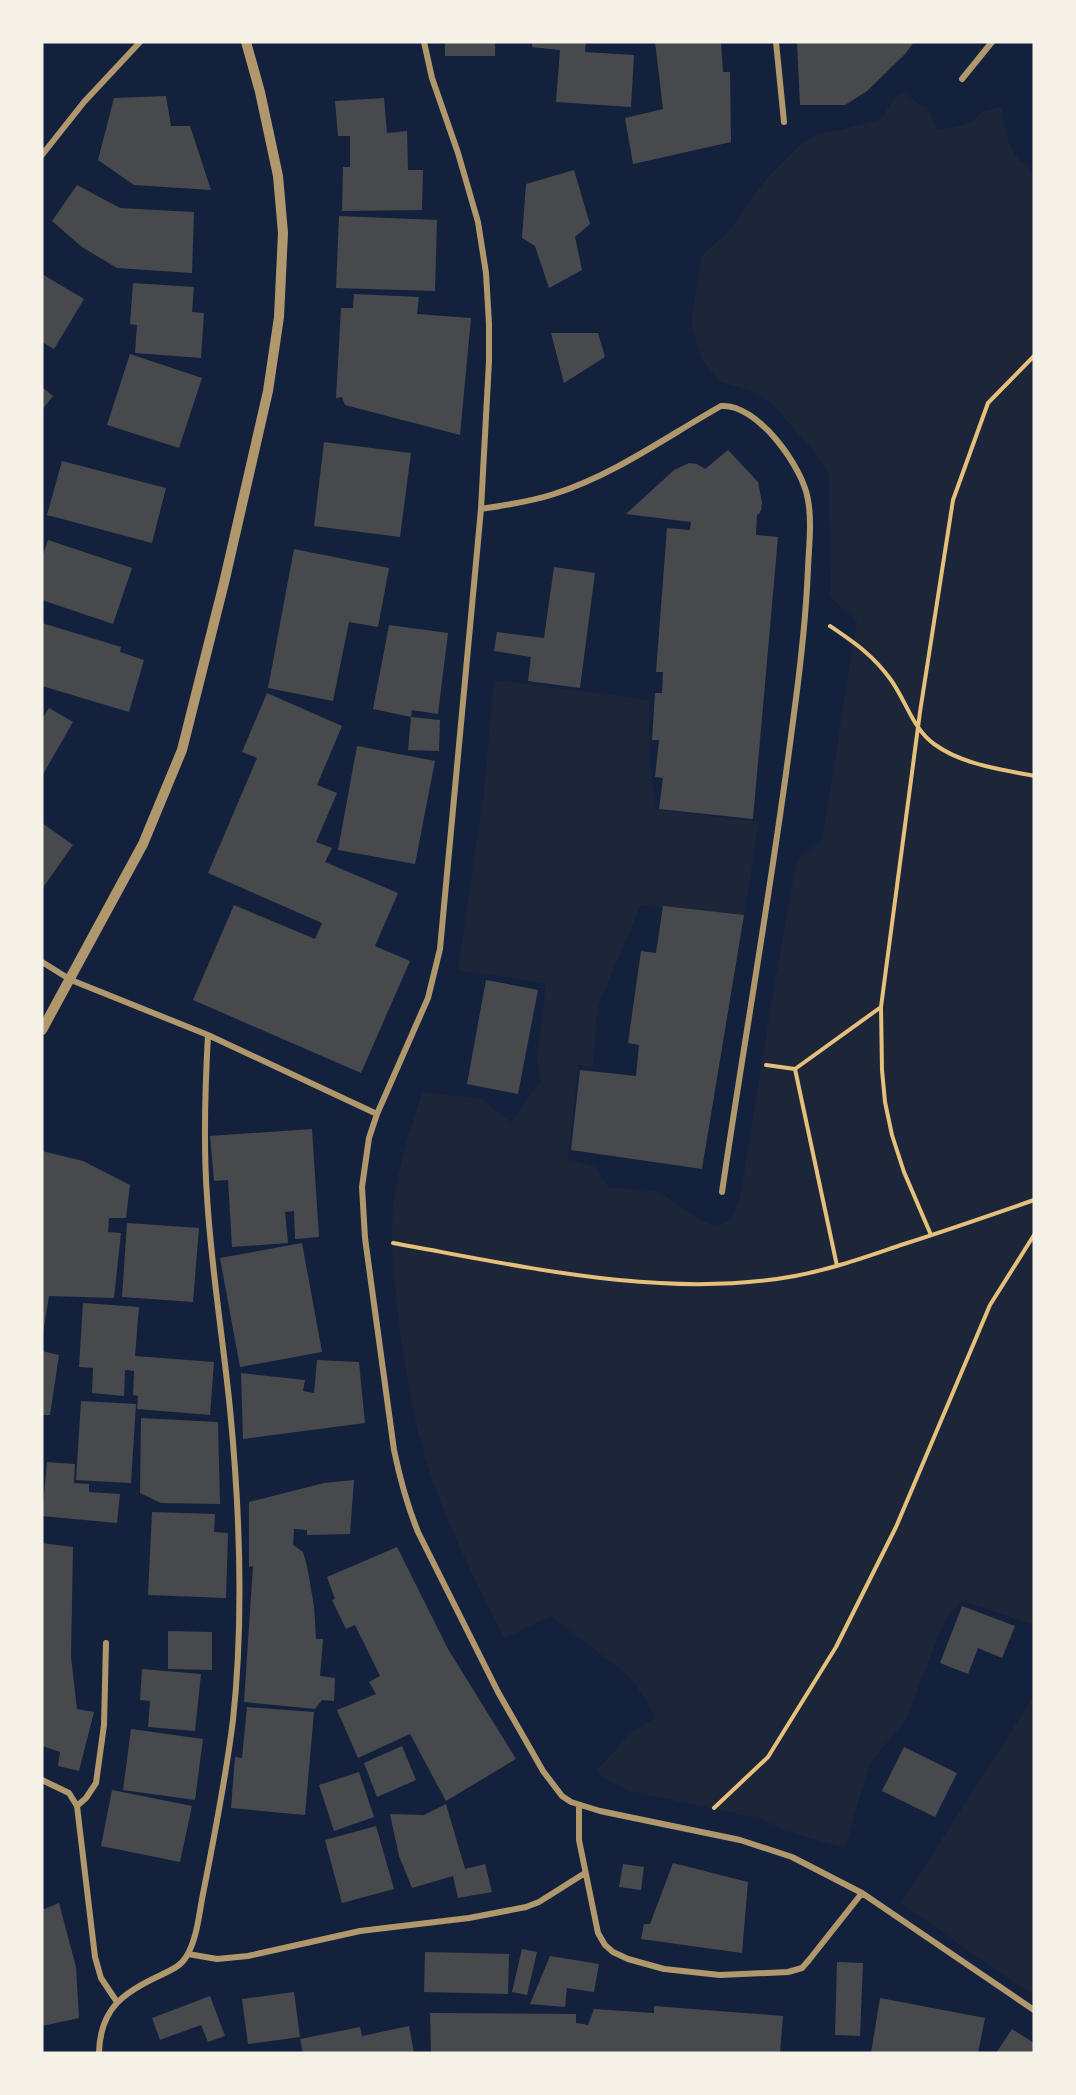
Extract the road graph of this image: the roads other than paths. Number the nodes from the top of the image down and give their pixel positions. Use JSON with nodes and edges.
{"nodes":[{"id":1,"x":140,"y":42,"type":"edge"},
{"id":2,"x":246,"y":42,"type":"edge"},
{"id":3,"x":424,"y":42,"type":"edge"},
{"id":4,"x":776,"y":42,"type":"edge"},
{"id":5,"x":992,"y":42,"type":"edge"},
{"id":6,"x":962,"y":80,"type":"dead end"},
{"id":7,"x":784,"y":122,"type":"dead end"},
{"id":8,"x":42,"y":155,"type":"edge"},
{"id":9,"x":481,"y":509,"type":"junction"},
{"id":10,"x":42,"y":962,"type":"edge"},
{"id":11,"x":71,"y":980,"type":"junction"},
{"id":12,"x":42,"y":1030,"type":"edge"},
{"id":13,"x":208,"y":1035,"type":"junction"},
{"id":14,"x":377,"y":1114,"type":"junction"},
{"id":15,"x":722,"y":1192,"type":"dead end"},
{"id":16,"x":106,"y":1643,"type":"dead end"},
{"id":17,"x":42,"y":1780,"type":"edge"},
{"id":18,"x":579,"y":1805,"type":"junction"},
{"id":19,"x":77,"y":1806,"type":"junction"},
{"id":20,"x":585,"y":1873,"type":"junction"},
{"id":21,"x":862,"y":1893,"type":"junction"},
{"id":22,"x":188,"y":1954,"type":"junction"},
{"id":23,"x":117,"y":2002,"type":"junction"},
{"id":24,"x":1034,"y":2010,"type":"edge"},
{"id":25,"x":99,"y":2053,"type":"edge"}],
"edges":[{"from":1,"to":8,"type":"street"},
{"from":2,"to":11,"type":"street"},
{"from":3,"to":9,"type":"street"},
{"from":4,"to":7,"type":"street"},
{"from":5,"to":6,"type":"street"},
{"from":9,"to":14,"type":"street"},
{"from":9,"to":15,"type":"street"},
{"from":10,"to":11,"type":"street"},
{"from":11,"to":12,"type":"street"},
{"from":11,"to":13,"type":"street"},
{"from":13,"to":14,"type":"street"},
{"from":13,"to":22,"type":"street"},
{"from":14,"to":18,"type":"street"},
{"from":16,"to":19,"type":"street"},
{"from":17,"to":19,"type":"street"},
{"from":18,"to":20,"type":"street"},
{"from":18,"to":21,"type":"street"},
{"from":19,"to":23,"type":"street"},
{"from":20,"to":21,"type":"street"},
{"from":20,"to":22,"type":"street"},
{"from":21,"to":24,"type":"street"},
{"from":22,"to":23,"type":"street"},
{"from":23,"to":25,"type":"street"}]}
